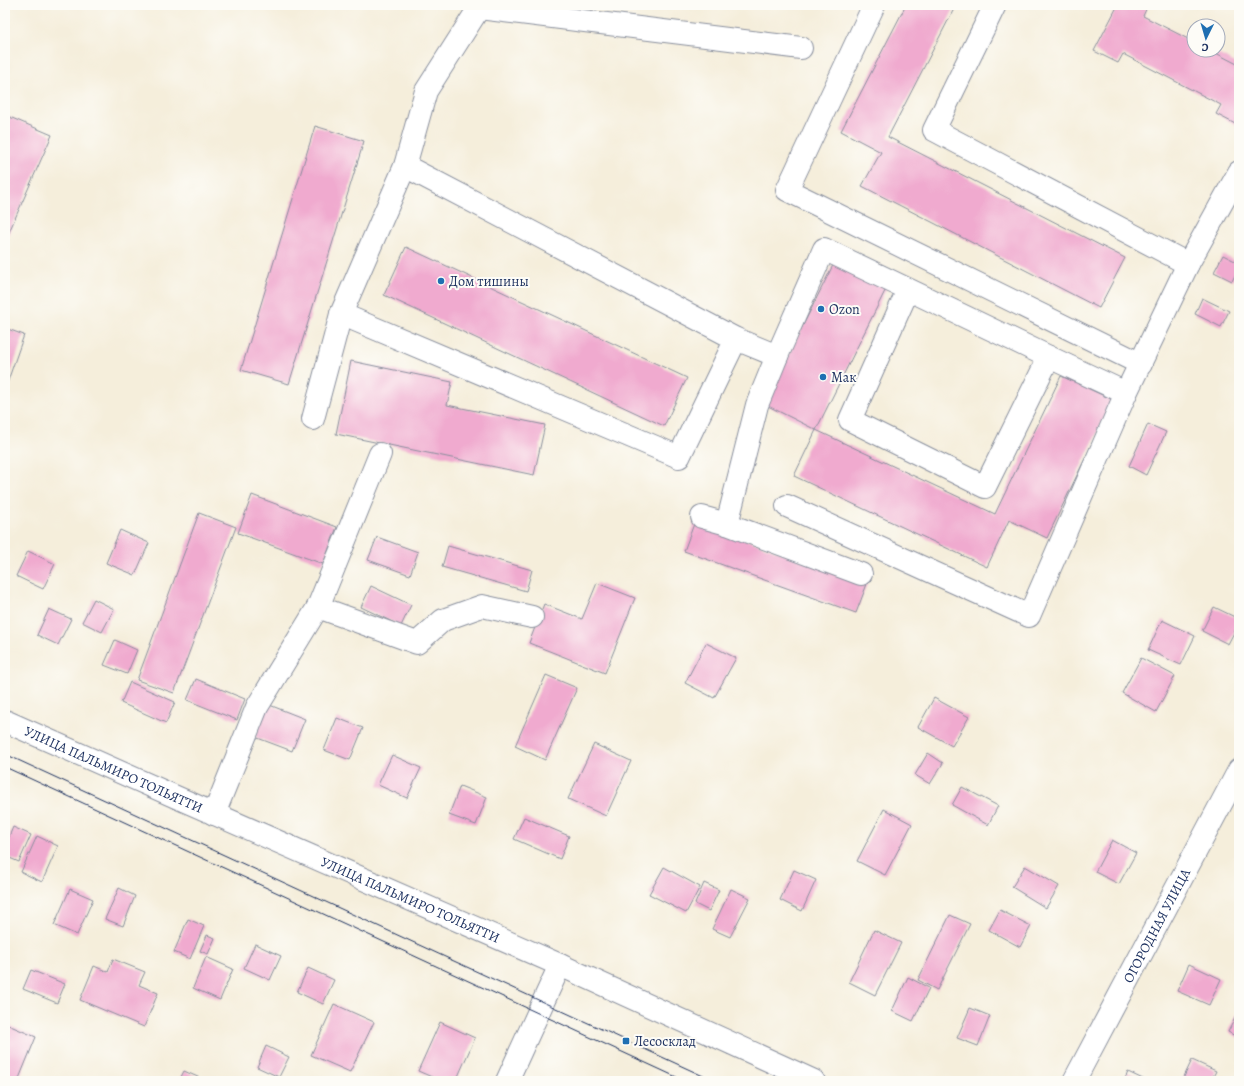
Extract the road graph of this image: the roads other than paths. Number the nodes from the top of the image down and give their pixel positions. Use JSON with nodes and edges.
{"nodes":[{"id":1,"x":874,"y":5,"type":"edge"},
{"id":2,"x":995,"y":5,"type":"edge"},
{"id":3,"x":478,"y":6,"type":"edge"},
{"id":4,"x":802,"y":48,"type":"dead end"},
{"id":5,"x":405,"y":166,"type":"junction"},
{"id":6,"x":1239,"y":172,"type":"edge"},
{"id":7,"x":1188,"y":264,"type":"junction"},
{"id":8,"x":908,"y":290,"type":"junction"},
{"id":9,"x":341,"y":314,"type":"junction"},
{"id":10,"x":736,"y":339,"type":"junction"},
{"id":11,"x":777,"y":356,"type":"junction"},
{"id":12,"x":1049,"y":357,"type":"junction"},
{"id":13,"x":1141,"y":364,"type":"junction"},
{"id":14,"x":1126,"y":393,"type":"junction"},
{"id":15,"x":313,"y":419,"type":"dead end"},
{"id":16,"x":380,"y":454,"type":"dead end"},
{"id":17,"x":787,"y":506,"type":"dead end"},
{"id":18,"x":702,"y":517,"type":"dead end"},
{"id":19,"x":727,"y":524,"type":"junction"},
{"id":20,"x":861,"y":574,"type":"dead end"},
{"id":21,"x":318,"y":607,"type":"junction"},
{"id":22,"x":532,"y":617,"type":"dead end"},
{"id":23,"x":5,"y":721,"type":"edge"},
{"id":24,"x":1239,"y":770,"type":"edge"},
{"id":25,"x":214,"y":814,"type":"junction"},
{"id":26,"x":560,"y":966,"type":"junction"},
{"id":27,"x":506,"y":1081,"type":"edge"},
{"id":28,"x":814,"y":1081,"type":"edge"},
{"id":29,"x":1074,"y":1081,"type":"edge"}],
"edges":[{"from":1,"to":13,"type":"street"},
{"from":2,"to":7,"type":"street"},
{"from":3,"to":4,"type":"street"},
{"from":3,"to":5,"type":"street"},
{"from":5,"to":9,"type":"street"},
{"from":5,"to":10,"type":"street"},
{"from":6,"to":7,"type":"street"},
{"from":7,"to":13,"type":"street"},
{"from":8,"to":11,"type":"street"},
{"from":8,"to":12,"type":"street"},
{"from":8,"to":12,"type":"street"},
{"from":9,"to":10,"type":"street"},
{"from":9,"to":15,"type":"street"},
{"from":10,"to":11,"type":"street"},
{"from":11,"to":19,"type":"street"},
{"from":12,"to":14,"type":"street"},
{"from":13,"to":14,"type":"street"},
{"from":14,"to":17,"type":"street"},
{"from":16,"to":21,"type":"street"},
{"from":18,"to":19,"type":"street"},
{"from":19,"to":20,"type":"street"},
{"from":21,"to":22,"type":"street"},
{"from":21,"to":25,"type":"street"},
{"from":23,"to":25,"type":"street","name":"УЛИЦА ПАЛЬМИРО ТОЛЬЯТТИ"},
{"from":24,"to":29,"type":"street","name":"ОГОРОДНАЯ УЛИЦА"},
{"from":25,"to":26,"type":"street","name":"УЛИЦА ПАЛЬМИРО ТОЛЬЯТТИ"},
{"from":26,"to":27,"type":"street"},
{"from":26,"to":28,"type":"street","name":"УЛИЦА ПАЛЬМИРО ТОЛЬЯТТИ"}]}
